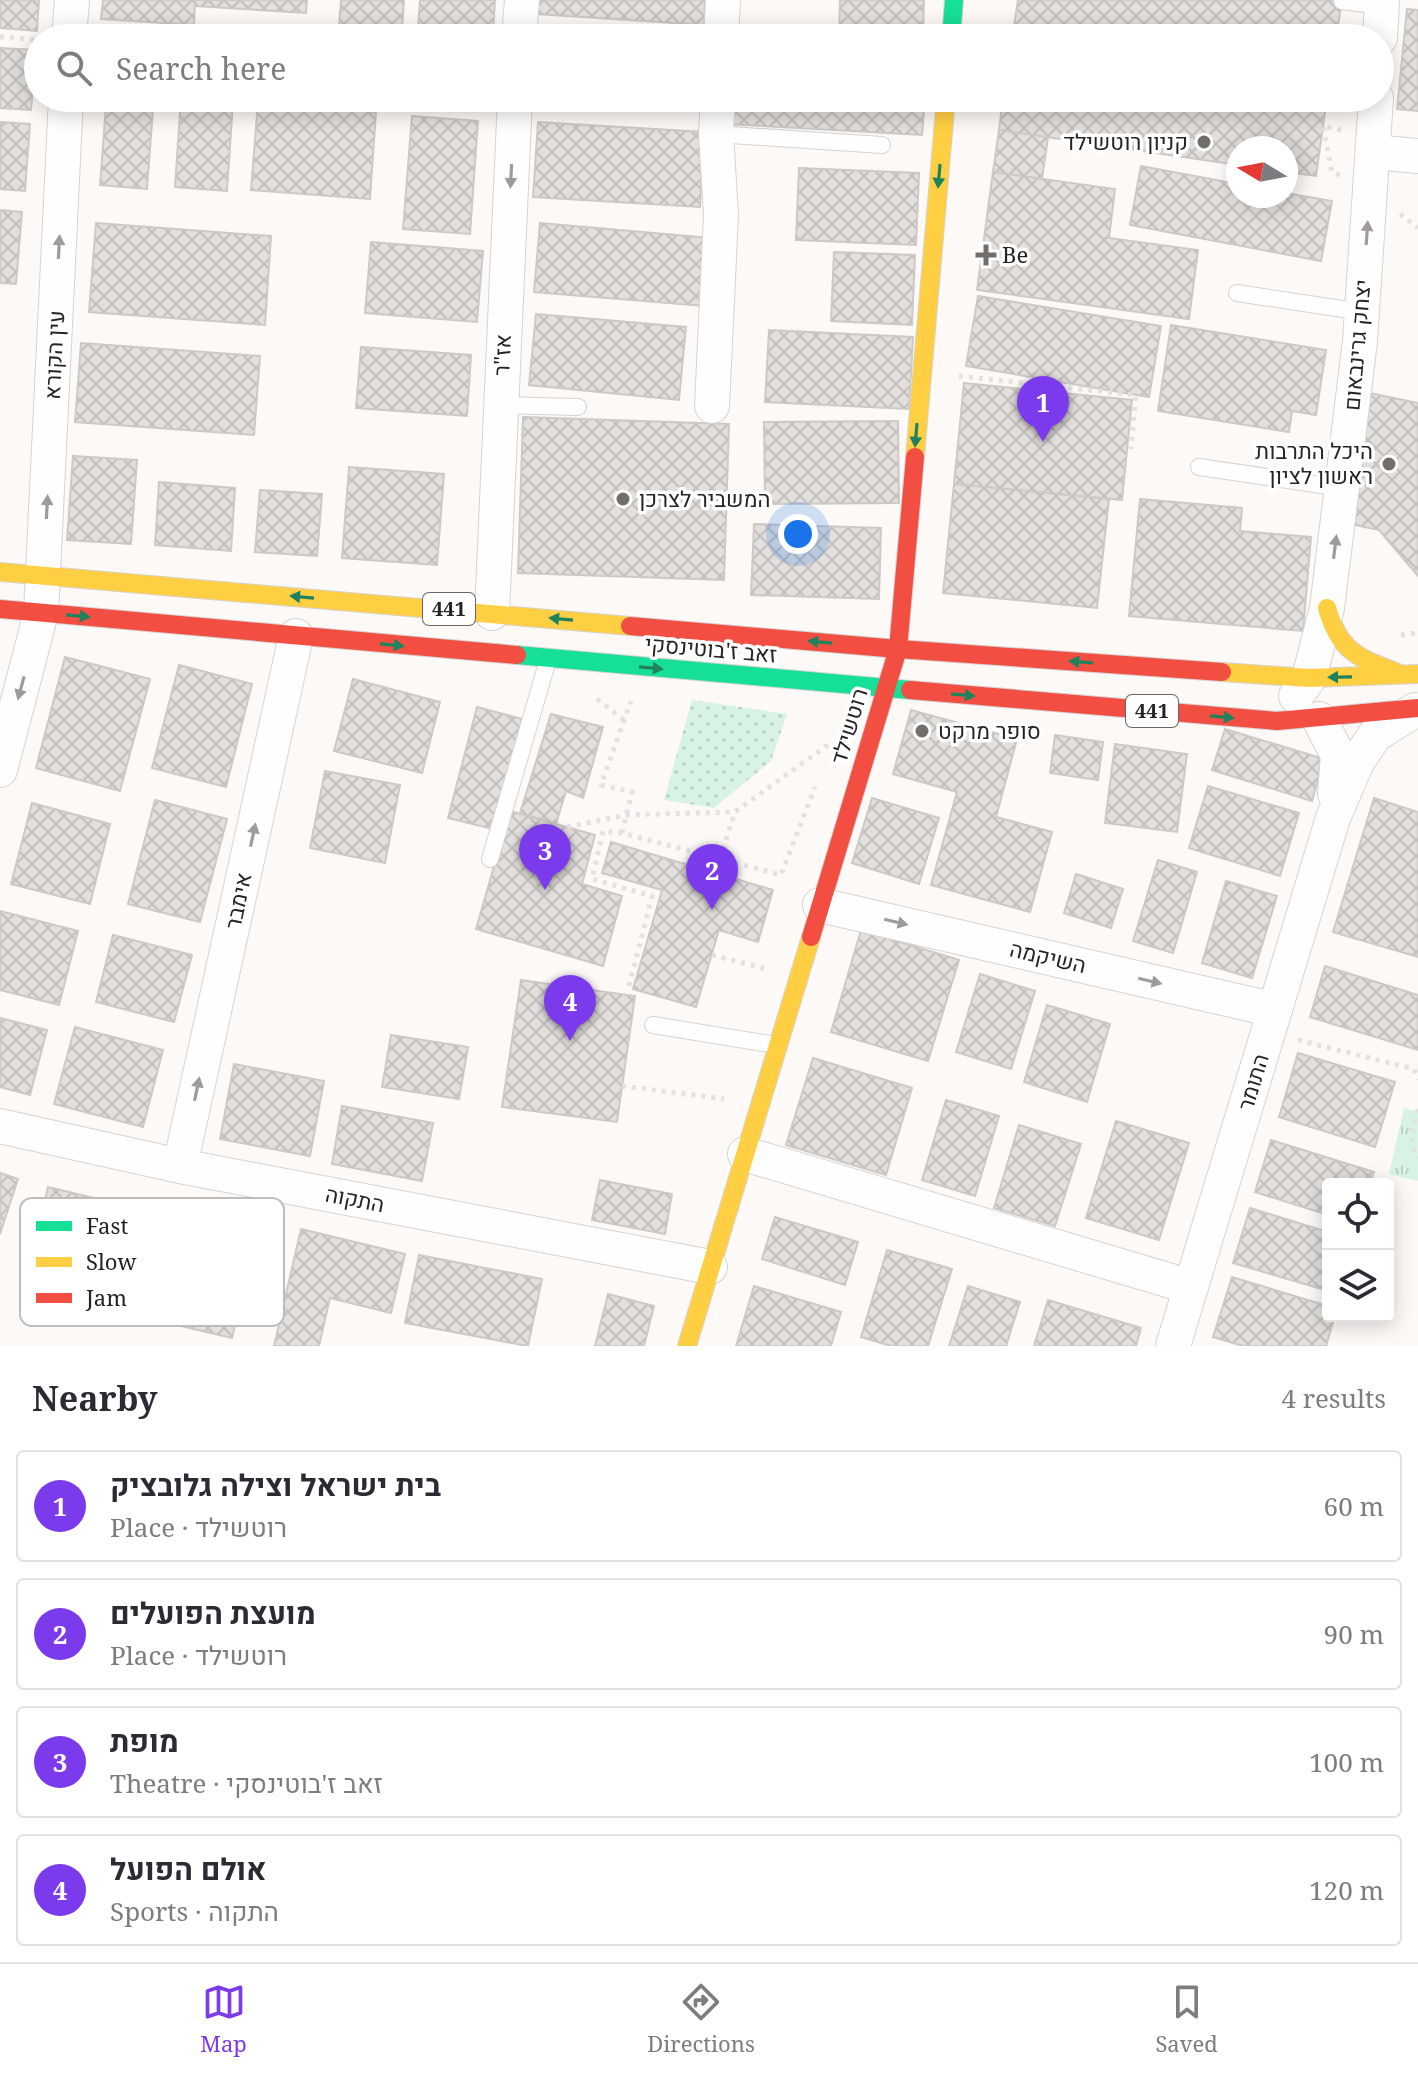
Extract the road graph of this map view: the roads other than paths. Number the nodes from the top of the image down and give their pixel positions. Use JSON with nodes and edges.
{"nodes":[{"id":1,"x":72,"y":0,"type":"edge"},
{"id":2,"x":522,"y":0,"type":"edge"},
{"id":3,"x":723,"y":0,"type":"edge"},
{"id":4,"x":954,"y":0,"type":"edge"},
{"id":5,"x":1342,"y":1,"type":"edge"},
{"id":6,"x":1382,"y":15,"type":"edge"},
{"id":7,"x":70,"y":24,"type":"edge"},
{"id":8,"x":520,"y":24,"type":"edge"},
{"id":9,"x":722,"y":24,"type":"edge"},
{"id":10,"x":952,"y":24,"type":"edge"},
{"id":11,"x":65,"y":112,"type":"edge"},
{"id":12,"x":514,"y":112,"type":"edge"},
{"id":13,"x":717,"y":112,"type":"edge"},
{"id":14,"x":945,"y":112,"type":"edge"},
{"id":15,"x":1372,"y":112,"type":"edge"},
{"id":16,"x":716,"y":134,"type":"junction"},
{"id":17,"x":1363,"y":142,"type":"junction"},
{"id":18,"x":882,"y":145,"type":"dead end"},
{"id":19,"x":1418,"y":156,"type":"edge"},
{"id":20,"x":1237,"y":293,"type":"dead end"},
{"id":21,"x":1362,"y":312,"type":"junction"},
{"id":22,"x":500,"y":405,"type":"junction"},
{"id":23,"x":712,"y":406,"type":"dead end"},
{"id":24,"x":578,"y":407,"type":"dead end"},
{"id":25,"x":1199,"y":467,"type":"dead end"},
{"id":26,"x":1342,"y":488,"type":"junction"},
{"id":27,"x":0,"y":572,"type":"edge"},
{"id":28,"x":44,"y":576,"type":"junction"},
{"id":29,"x":1327,"y":608,"type":"junction"},
{"id":30,"x":0,"y":609,"type":"edge"},
{"id":31,"x":41,"y":613,"type":"junction"},
{"id":32,"x":492,"y":613,"type":"junction"},
{"id":33,"x":296,"y":636,"type":"junction"},
{"id":34,"x":898,"y":649,"type":"junction"},
{"id":35,"x":549,"y":659,"type":"junction"},
{"id":36,"x":1411,"y":675,"type":"edge"},
{"id":37,"x":1309,"y":678,"type":"junction"},
{"id":38,"x":885,"y":689,"type":"junction"},
{"id":39,"x":1418,"y":708,"type":"edge"},
{"id":40,"x":1319,"y":719,"type":"junction"},
{"id":41,"x":1277,"y":721,"type":"junction"},
{"id":42,"x":0,"y":770,"type":"edge"},
{"id":43,"x":1333,"y":818,"type":"junction"},
{"id":44,"x":490,"y":859,"type":"dead end"},
{"id":45,"x":820,"y":905,"type":"junction"},
{"id":46,"x":1272,"y":1021,"type":"junction"},
{"id":47,"x":653,"y":1025,"type":"dead end"},
{"id":48,"x":778,"y":1045,"type":"junction"},
{"id":49,"x":0,"y":1126,"type":"edge"},
{"id":50,"x":758,"y":1158,"type":"junction"},
{"id":51,"x":180,"y":1166,"type":"junction"},
{"id":52,"x":710,"y":1267,"type":"junction"},
{"id":53,"x":1191,"y":1287,"type":"junction"},
{"id":54,"x":687,"y":1346,"type":"edge"},
{"id":55,"x":1173,"y":1346,"type":"edge"}],
"edges":[{"from":1,"to":7,"type":"street"},
{"from":2,"to":8,"type":"street"},
{"from":3,"to":9,"type":"street"},
{"from":4,"to":10,"type":"main road"},
{"from":5,"to":6,"type":"lane"},
{"from":28,"to":11,"type":"street","name":"עין הקורא","one_way":true},
{"from":12,"to":22,"type":"street","name":"אז\"ר","one_way":true},
{"from":13,"to":16,"type":"street"},
{"from":14,"to":34,"type":"main road","name":"רוטשילד","one_way":true},
{"from":15,"to":17,"type":"street","name":"יצחק גרינבאום"},
{"from":16,"to":18,"type":"lane"},
{"from":16,"to":23,"type":"street"},
{"from":17,"to":19,"type":"street"},
{"from":21,"to":17,"type":"street","name":"יצחק גרינבאום","one_way":true},
{"from":20,"to":21,"type":"lane"},
{"from":21,"to":26,"type":"street","name":"יצחק גרינבאום"},
{"from":22,"to":24,"type":"lane"},
{"from":22,"to":32,"type":"street","name":"אז\"ר"},
{"from":25,"to":26,"type":"lane"},
{"from":29,"to":26,"type":"street","name":"יצחק גרינבאום","one_way":true},
{"from":27,"to":28,"type":"main road","name":"זאב ז'בוטינסקי","number":"441"},
{"from":28,"to":31,"type":"street","name":"עין הקורא"},
{"from":32,"to":28,"type":"main road","name":"זאב ז'בוטינסקי","number":"441","one_way":true},
{"from":29,"to":36,"type":"main road"},
{"from":29,"to":37,"type":"street","name":"יצחק גרינבאום"},
{"from":30,"to":31,"type":"main road","name":"זאב ז'בוטינסקי","number":"441"},
{"from":31,"to":33,"type":"main road","name":"זאב ז'בוטינסקי","number":"441","one_way":true},
{"from":31,"to":42,"type":"street","name":"עין הקורא","one_way":true},
{"from":34,"to":32,"type":"main road","name":"זאב ז'בוטינסקי","number":"441","one_way":true},
{"from":33,"to":35,"type":"main road","name":"זאב ז'בוטינסקי","number":"441","one_way":true},
{"from":51,"to":33,"type":"street","name":"אימבר","one_way":true},
{"from":37,"to":34,"type":"main road","name":"זאב ז'בוטינסקי","number":"441","one_way":true},
{"from":34,"to":38,"type":"main road","name":"רוטשילד"},
{"from":35,"to":38,"type":"main road","name":"זאב ז'בוטינסקי","number":"441","one_way":true},
{"from":35,"to":44,"type":"lane"},
{"from":36,"to":37,"type":"main road","name":"זאב ז'בוטינסקי","number":"441","one_way":true},
{"from":37,"to":41,"type":"street","name":"יצחק גרינבאום"},
{"from":38,"to":41,"type":"main road","name":"זאב ז'בוטינסקי","number":"441","one_way":true},
{"from":38,"to":45,"type":"main road","name":"רוטשילד"},
{"from":39,"to":40,"type":"main road","name":"זאב ז'בוטינסקי","number":"441"},
{"from":39,"to":43,"type":"street","name":"התומר"},
{"from":40,"to":41,"type":"main road","name":"זאב ז'בוטינסקי","number":"441"},
{"from":40,"to":43,"type":"street","name":"התומר"},
{"from":43,"to":46,"type":"street","name":"התומר"},
{"from":45,"to":46,"type":"street","name":"השיקמה","one_way":true},
{"from":45,"to":48,"type":"main road","name":"רוטשילד"},
{"from":46,"to":53,"type":"street","name":"התומר"},
{"from":47,"to":48,"type":"lane"},
{"from":48,"to":50,"type":"main road","name":"רוטשילד"},
{"from":49,"to":51,"type":"street","name":"התקוה"},
{"from":50,"to":52,"type":"main road","name":"רוטשילד"},
{"from":50,"to":53,"type":"street"},
{"from":51,"to":52,"type":"street","name":"התקוה"},
{"from":52,"to":54,"type":"main road","name":"רוטשילד"},
{"from":53,"to":55,"type":"street","name":"התומר"}]}
